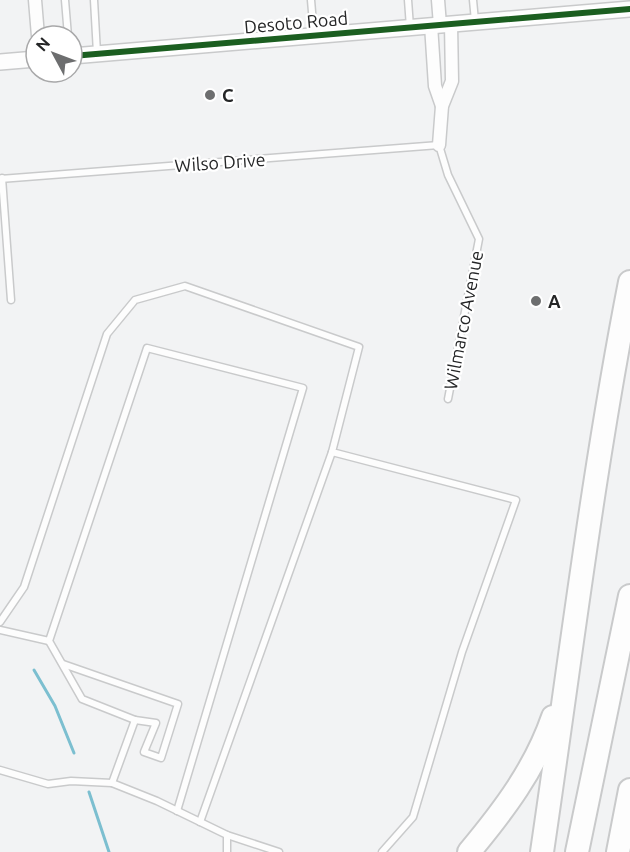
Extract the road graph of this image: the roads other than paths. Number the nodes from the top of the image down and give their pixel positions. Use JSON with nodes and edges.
{"nodes":[{"id":1,"x":35,"y":0,"type":"edge"},
{"id":2,"x":65,"y":0,"type":"edge"},
{"id":3,"x":94,"y":0,"type":"edge"},
{"id":4,"x":311,"y":0,"type":"edge"},
{"id":5,"x":408,"y":0,"type":"edge"},
{"id":6,"x":438,"y":0,"type":"edge"},
{"id":7,"x":473,"y":0,"type":"edge"},
{"id":8,"x":599,"y":6,"type":"edge"},
{"id":9,"x":630,"y":9,"type":"edge"},
{"id":10,"x":475,"y":22,"type":"junction"},
{"id":11,"x":37,"y":24,"type":"edge"},
{"id":12,"x":67,"y":24,"type":"edge"},
{"id":13,"x":441,"y":25,"type":"junction"},
{"id":14,"x":410,"y":27,"type":"junction"},
{"id":15,"x":314,"y":35,"type":"junction"},
{"id":16,"x":97,"y":53,"type":"junction"},
{"id":17,"x":84,"y":55,"type":"edge"},
{"id":18,"x":24,"y":60,"type":"edge"},
{"id":19,"x":0,"y":62,"type":"edge"},
{"id":20,"x":442,"y":106,"type":"junction"},
{"id":21,"x":439,"y":144,"type":"junction"},
{"id":22,"x":1,"y":178,"type":"edge"},
{"id":23,"x":630,"y":282,"type":"edge"},
{"id":24,"x":11,"y":300,"type":"dead end"},
{"id":25,"x":448,"y":399,"type":"dead end"},
{"id":26,"x":332,"y":452,"type":"junction"},
{"id":27,"x":630,"y":596,"type":"edge"},
{"id":28,"x":576,"y":616,"type":"junction"},
{"id":29,"x":0,"y":622,"type":"edge"},
{"id":30,"x":0,"y":630,"type":"edge"},
{"id":31,"x":49,"y":641,"type":"junction"},
{"id":32,"x":62,"y":664,"type":"junction"},
{"id":33,"x":135,"y":720,"type":"junction"},
{"id":34,"x":156,"y":723,"type":"junction"},
{"id":35,"x":171,"y":727,"type":"junction"},
{"id":36,"x":0,"y":770,"type":"edge"},
{"id":37,"x":112,"y":783,"type":"junction"},
{"id":38,"x":630,"y":790,"type":"edge"},
{"id":39,"x":177,"y":811,"type":"junction"},
{"id":40,"x":200,"y":822,"type":"junction"},
{"id":41,"x":227,"y":835,"type":"junction"},
{"id":42,"x":227,"y":852,"type":"edge"},
{"id":43,"x":279,"y":852,"type":"edge"},
{"id":44,"x":382,"y":852,"type":"edge"},
{"id":45,"x":469,"y":852,"type":"edge"},
{"id":46,"x":542,"y":852,"type":"edge"},
{"id":47,"x":577,"y":852,"type":"edge"},
{"id":48,"x":618,"y":852,"type":"edge"}],
"edges":[{"from":1,"to":11,"type":"street"},
{"from":2,"to":12,"type":"lane"},
{"from":3,"to":16,"type":"lane"},
{"from":4,"to":15,"type":"lane"},
{"from":5,"to":14,"type":"lane"},
{"from":6,"to":13,"type":"street","name":"Wilmarco Avenue"},
{"from":7,"to":10,"type":"lane"},
{"from":8,"to":9,"type":"street","name":"Desoto Road"},
{"from":8,"to":10,"type":"street","name":"Desoto Road"},
{"from":10,"to":13,"type":"street","name":"Desoto Road"},
{"from":13,"to":14,"type":"street","name":"Desoto Road"},
{"from":13,"to":20,"type":"street","name":"Wilmarco Avenue"},
{"from":13,"to":20,"type":"street","name":"Wilmarco Avenue"},
{"from":14,"to":15,"type":"street","name":"Desoto Road"},
{"from":15,"to":16,"type":"street","name":"Desoto Road"},
{"from":16,"to":17,"type":"street","name":"Desoto Road"},
{"from":18,"to":19,"type":"street"},
{"from":20,"to":21,"type":"street","name":"Wilmarco Avenue"},
{"from":21,"to":22,"type":"lane","name":"Wilso Drive"},
{"from":21,"to":25,"type":"lane","name":"Wilmarco Avenue"},
{"from":22,"to":24,"type":"lane"},
{"from":23,"to":28,"type":"highway"},
{"from":26,"to":29,"type":"lane"},
{"from":26,"to":40,"type":"lane"},
{"from":26,"to":44,"type":"lane"},
{"from":27,"to":47,"type":"highway"},
{"from":28,"to":45,"type":"highway"},
{"from":28,"to":46,"type":"highway"},
{"from":30,"to":31,"type":"lane"},
{"from":31,"to":32,"type":"lane"},
{"from":31,"to":39,"type":"lane"},
{"from":32,"to":33,"type":"lane"},
{"from":32,"to":35,"type":"lane"},
{"from":33,"to":34,"type":"lane"},
{"from":33,"to":37,"type":"lane"},
{"from":34,"to":35,"type":"lane"},
{"from":34,"to":35,"type":"lane"},
{"from":36,"to":37,"type":"lane"},
{"from":37,"to":39,"type":"lane"},
{"from":38,"to":48,"type":"highway"},
{"from":39,"to":40,"type":"lane"},
{"from":40,"to":41,"type":"lane"},
{"from":41,"to":42,"type":"lane"},
{"from":41,"to":43,"type":"lane"}]}
